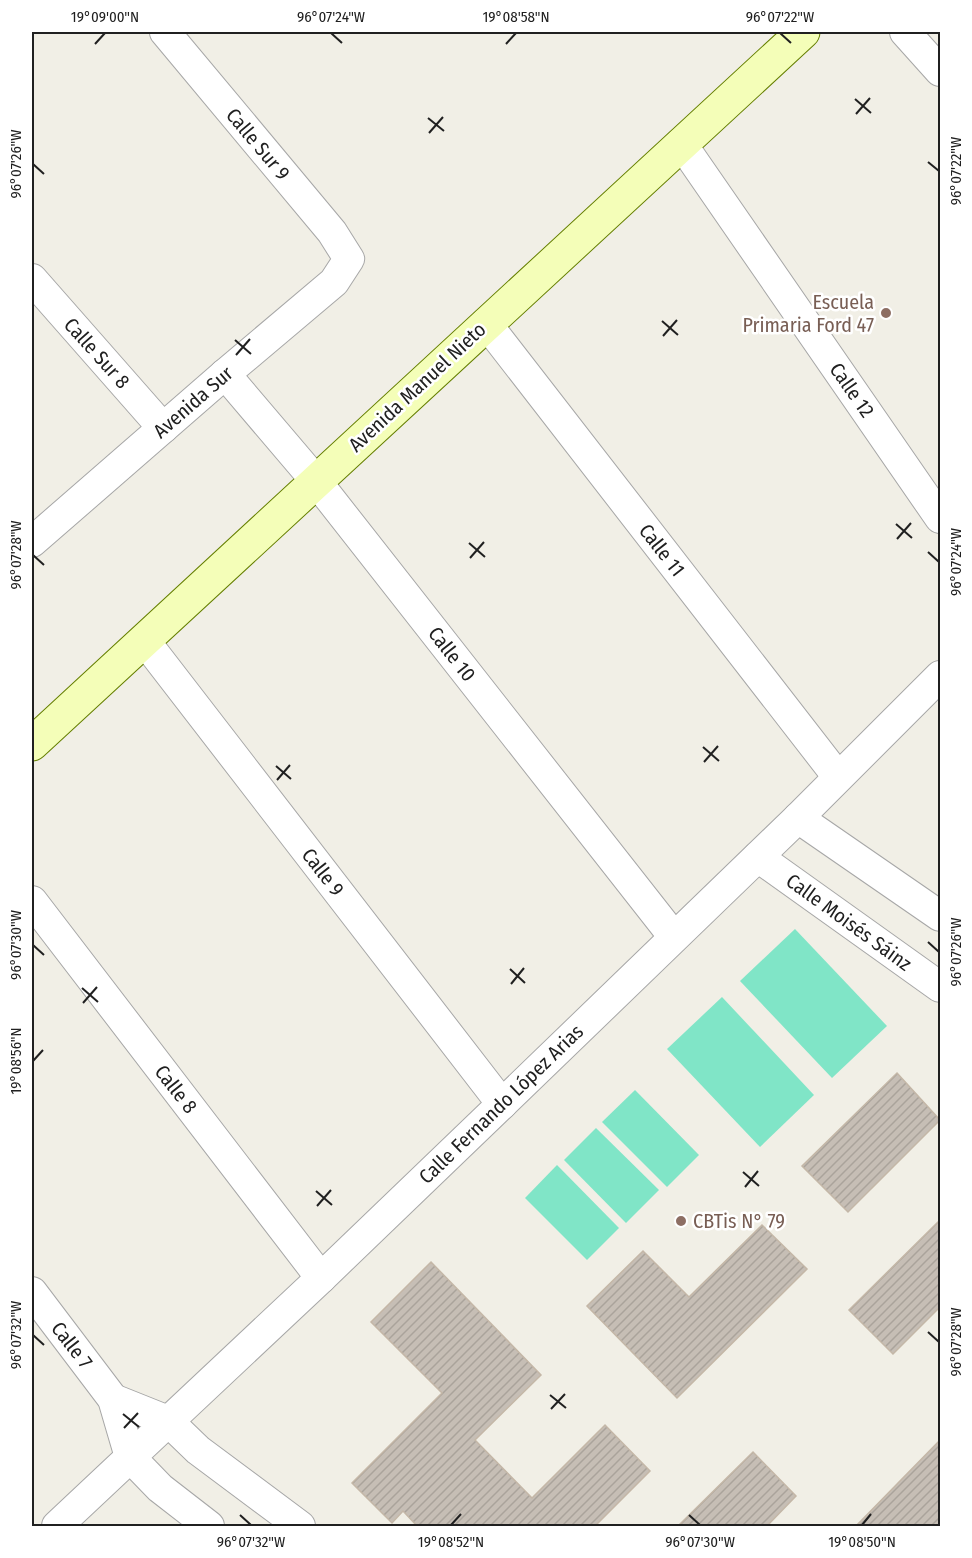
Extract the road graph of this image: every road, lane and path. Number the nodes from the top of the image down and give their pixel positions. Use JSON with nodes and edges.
{"nodes":[{"id":1,"x":165,"y":32,"type":"edge"},
{"id":2,"x":802,"y":32,"type":"edge"},
{"id":3,"x":905,"y":32,"type":"edge"},
{"id":4,"x":940,"y":71,"type":"edge"},
{"id":5,"x":681,"y":143,"type":"junction"},
{"id":6,"x":349,"y":259,"type":"joint"},
{"id":7,"x":32,"y":279,"type":"edge"},
{"id":8,"x":486,"y":323,"type":"junction"},
{"id":9,"x":225,"y":374,"type":"junction"},
{"id":10,"x":164,"y":428,"type":"junction"},
{"id":11,"x":316,"y":481,"type":"junction"},
{"id":12,"x":940,"y":518,"type":"edge"},
{"id":13,"x":32,"y":542,"type":"edge"},
{"id":14,"x":144,"y":640,"type":"junction"},
{"id":15,"x":935,"y":691,"type":"edge"},
{"id":16,"x":32,"y":744,"type":"edge"},
{"id":17,"x":838,"y":777,"type":"junction"},
{"id":18,"x":798,"y":818,"type":"junction"},
{"id":19,"x":758,"y":857,"type":"junction"},
{"id":20,"x":32,"y":901,"type":"edge"},
{"id":21,"x":940,"y":916,"type":"edge"},
{"id":22,"x":674,"y":937,"type":"junction"},
{"id":23,"x":940,"y":987,"type":"edge"},
{"id":24,"x":502,"y":1104,"type":"junction"},
{"id":25,"x":321,"y":1278,"type":"junction"},
{"id":26,"x":32,"y":1292,"type":"edge"},
{"id":27,"x":113,"y":1399,"type":"junction"},
{"id":28,"x":168,"y":1421,"type":"junction"},
{"id":29,"x":130,"y":1457,"type":"junction"},
{"id":30,"x":57,"y":1527,"type":"edge"},
{"id":31,"x":209,"y":1527,"type":"edge"},
{"id":32,"x":300,"y":1527,"type":"edge"}],
"edges":[{"from":1,"to":6,"type":"street","name":"Calle Sur 9"},
{"from":2,"to":5,"type":"street","name":"Avenida Manuel Nieto"},
{"from":3,"to":4,"type":"street"},
{"from":5,"to":8,"type":"street","name":"Avenida Manuel Nieto"},
{"from":5,"to":12,"type":"street","name":"Calle 12"},
{"from":6,"to":9,"type":"street","name":"Avenida Sur"},
{"from":7,"to":10,"type":"street","name":"Calle Sur 8"},
{"from":8,"to":11,"type":"street","name":"Avenida Manuel Nieto"},
{"from":8,"to":17,"type":"street","name":"Calle 11"},
{"from":9,"to":10,"type":"street","name":"Avenida Sur"},
{"from":9,"to":11,"type":"street","name":"Calle 10"},
{"from":10,"to":13,"type":"street","name":"Avenida Sur"},
{"from":11,"to":14,"type":"street","name":"Avenida Manuel Nieto"},
{"from":11,"to":22,"type":"street","name":"Calle 10"},
{"from":14,"to":16,"type":"street","name":"Avenida Manuel Nieto"},
{"from":14,"to":24,"type":"street","name":"Calle 9"},
{"from":15,"to":17,"type":"street","name":"Calle Fernando López Arias"},
{"from":17,"to":18,"type":"street","name":"Calle Fernando López Arias"},
{"from":18,"to":19,"type":"street","name":"Calle Fernando López Arias"},
{"from":18,"to":21,"type":"street"},
{"from":19,"to":22,"type":"street","name":"Calle Fernando López Arias"},
{"from":19,"to":23,"type":"street","name":"Calle Moisés Sáinz"},
{"from":20,"to":25,"type":"street","name":"Calle 8"},
{"from":22,"to":24,"type":"street","name":"Calle Fernando López Arias"},
{"from":24,"to":25,"type":"street","name":"Calle Fernando López Arias"},
{"from":25,"to":28,"type":"street","name":"Calle Fernando López Arias"},
{"from":26,"to":27,"type":"street","name":"Calle 7"},
{"from":27,"to":28,"type":"street"},
{"from":27,"to":29,"type":"street","name":"Calle 7"},
{"from":28,"to":29,"type":"street","name":"Calle Fernando López Arias"},
{"from":28,"to":32,"type":"street"},
{"from":29,"to":30,"type":"street","name":"Calle Fernando López Arias"},
{"from":29,"to":31,"type":"street"}]}
